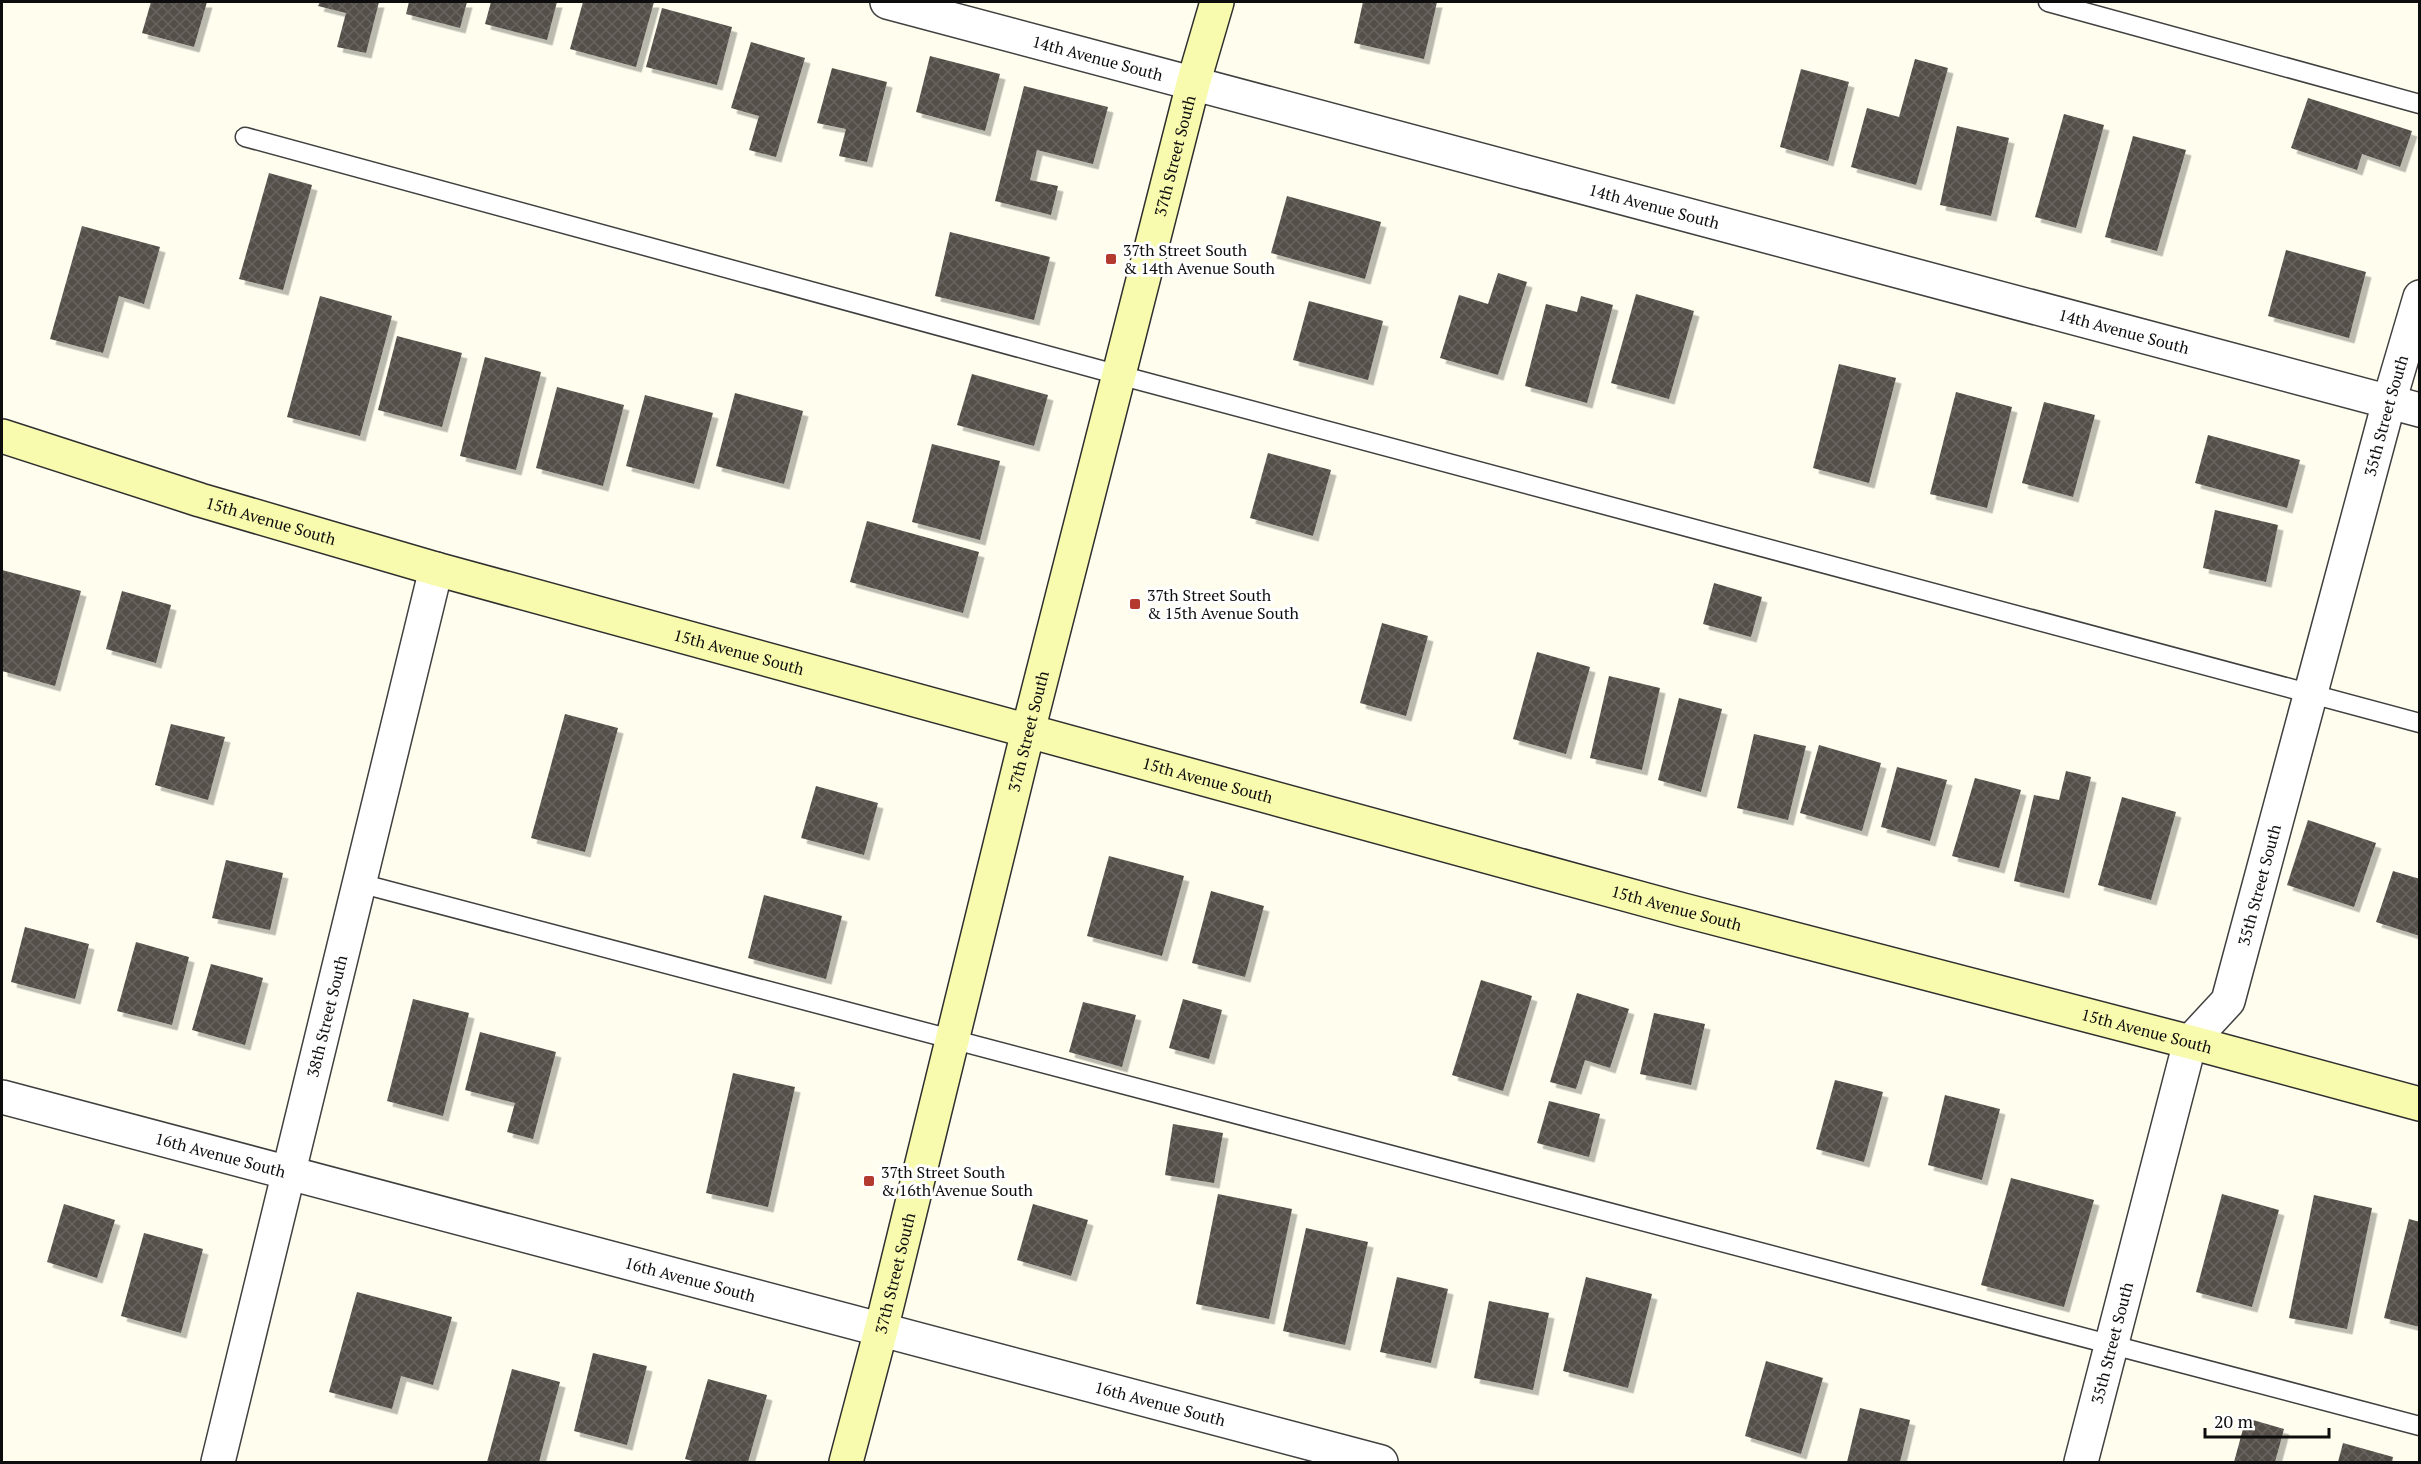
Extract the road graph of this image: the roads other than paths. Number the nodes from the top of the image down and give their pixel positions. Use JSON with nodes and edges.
{"nodes":[{"id":1,"x":887,"y":2,"type":"edge"},
{"id":2,"x":1217,"y":2,"type":"edge"},
{"id":3,"x":2048,"y":2,"type":"edge"},
{"id":4,"x":1193,"y":84,"type":"junction"},
{"id":5,"x":2420,"y":104,"type":"edge"},
{"id":6,"x":245,"y":138,"type":"dead end"},
{"id":7,"x":2420,"y":297,"type":"edge"},
{"id":8,"x":1119,"y":375,"type":"junction"},
{"id":9,"x":2389,"y":402,"type":"junction"},
{"id":10,"x":2420,"y":410,"type":"edge"},
{"id":11,"x":2,"y":436,"type":"edge"},
{"id":12,"x":436,"y":569,"type":"junction"},
{"id":13,"x":2311,"y":694,"type":"junction"},
{"id":14,"x":2420,"y":723,"type":"edge"},
{"id":15,"x":1028,"y":731,"type":"junction"},
{"id":16,"x":359,"y":883,"type":"junction"},
{"id":17,"x":953,"y":1038,"type":"junction"},
{"id":18,"x":2190,"y":1042,"type":"junction"},
{"id":19,"x":2,"y":1097,"type":"edge"},
{"id":20,"x":2420,"y":1104,"type":"edge"},
{"id":21,"x":288,"y":1173,"type":"junction"},
{"id":22,"x":881,"y":1330,"type":"junction"},
{"id":23,"x":2112,"y":1344,"type":"junction"},
{"id":24,"x":2420,"y":1426,"type":"edge"},
{"id":25,"x":219,"y":1462,"type":"edge"},
{"id":26,"x":846,"y":1462,"type":"edge"},
{"id":27,"x":1381,"y":1462,"type":"edge"},
{"id":28,"x":2081,"y":1462,"type":"edge"}],
"edges":[{"from":1,"to":4,"type":"street","name":"14th Avenue South"},
{"from":2,"to":4,"type":"street","name":"37th Street South"},
{"from":3,"to":5,"type":"lane"},
{"from":4,"to":8,"type":"street","name":"37th Street South"},
{"from":4,"to":9,"type":"street","name":"14th Avenue South"},
{"from":6,"to":8,"type":"lane"},
{"from":7,"to":9,"type":"street","name":"35th Street South"},
{"from":8,"to":13,"type":"lane"},
{"from":8,"to":15,"type":"street","name":"37th Street South"},
{"from":9,"to":10,"type":"street","name":"14th Avenue South"},
{"from":9,"to":13,"type":"street","name":"35th Street South"},
{"from":11,"to":12,"type":"street","name":"15th Avenue South"},
{"from":12,"to":15,"type":"street","name":"15th Avenue South"},
{"from":12,"to":16,"type":"street","name":"38th Street South"},
{"from":13,"to":14,"type":"lane"},
{"from":13,"to":18,"type":"street","name":"35th Street South"},
{"from":15,"to":17,"type":"street","name":"37th Street South"},
{"from":15,"to":18,"type":"street","name":"15th Avenue South"},
{"from":16,"to":17,"type":"lane"},
{"from":16,"to":21,"type":"street","name":"38th Street South"},
{"from":17,"to":22,"type":"street","name":"37th Street South"},
{"from":17,"to":23,"type":"lane"},
{"from":18,"to":20,"type":"street","name":"15th Avenue South"},
{"from":18,"to":23,"type":"street","name":"35th Street South"},
{"from":19,"to":21,"type":"street","name":"16th Avenue South"},
{"from":21,"to":22,"type":"street","name":"16th Avenue South"},
{"from":21,"to":25,"type":"street","name":"38th Street South"},
{"from":22,"to":26,"type":"street","name":"37th Street South"},
{"from":22,"to":27,"type":"street","name":"16th Avenue South"},
{"from":23,"to":24,"type":"lane"},
{"from":23,"to":28,"type":"street","name":"35th Street South"}]}
